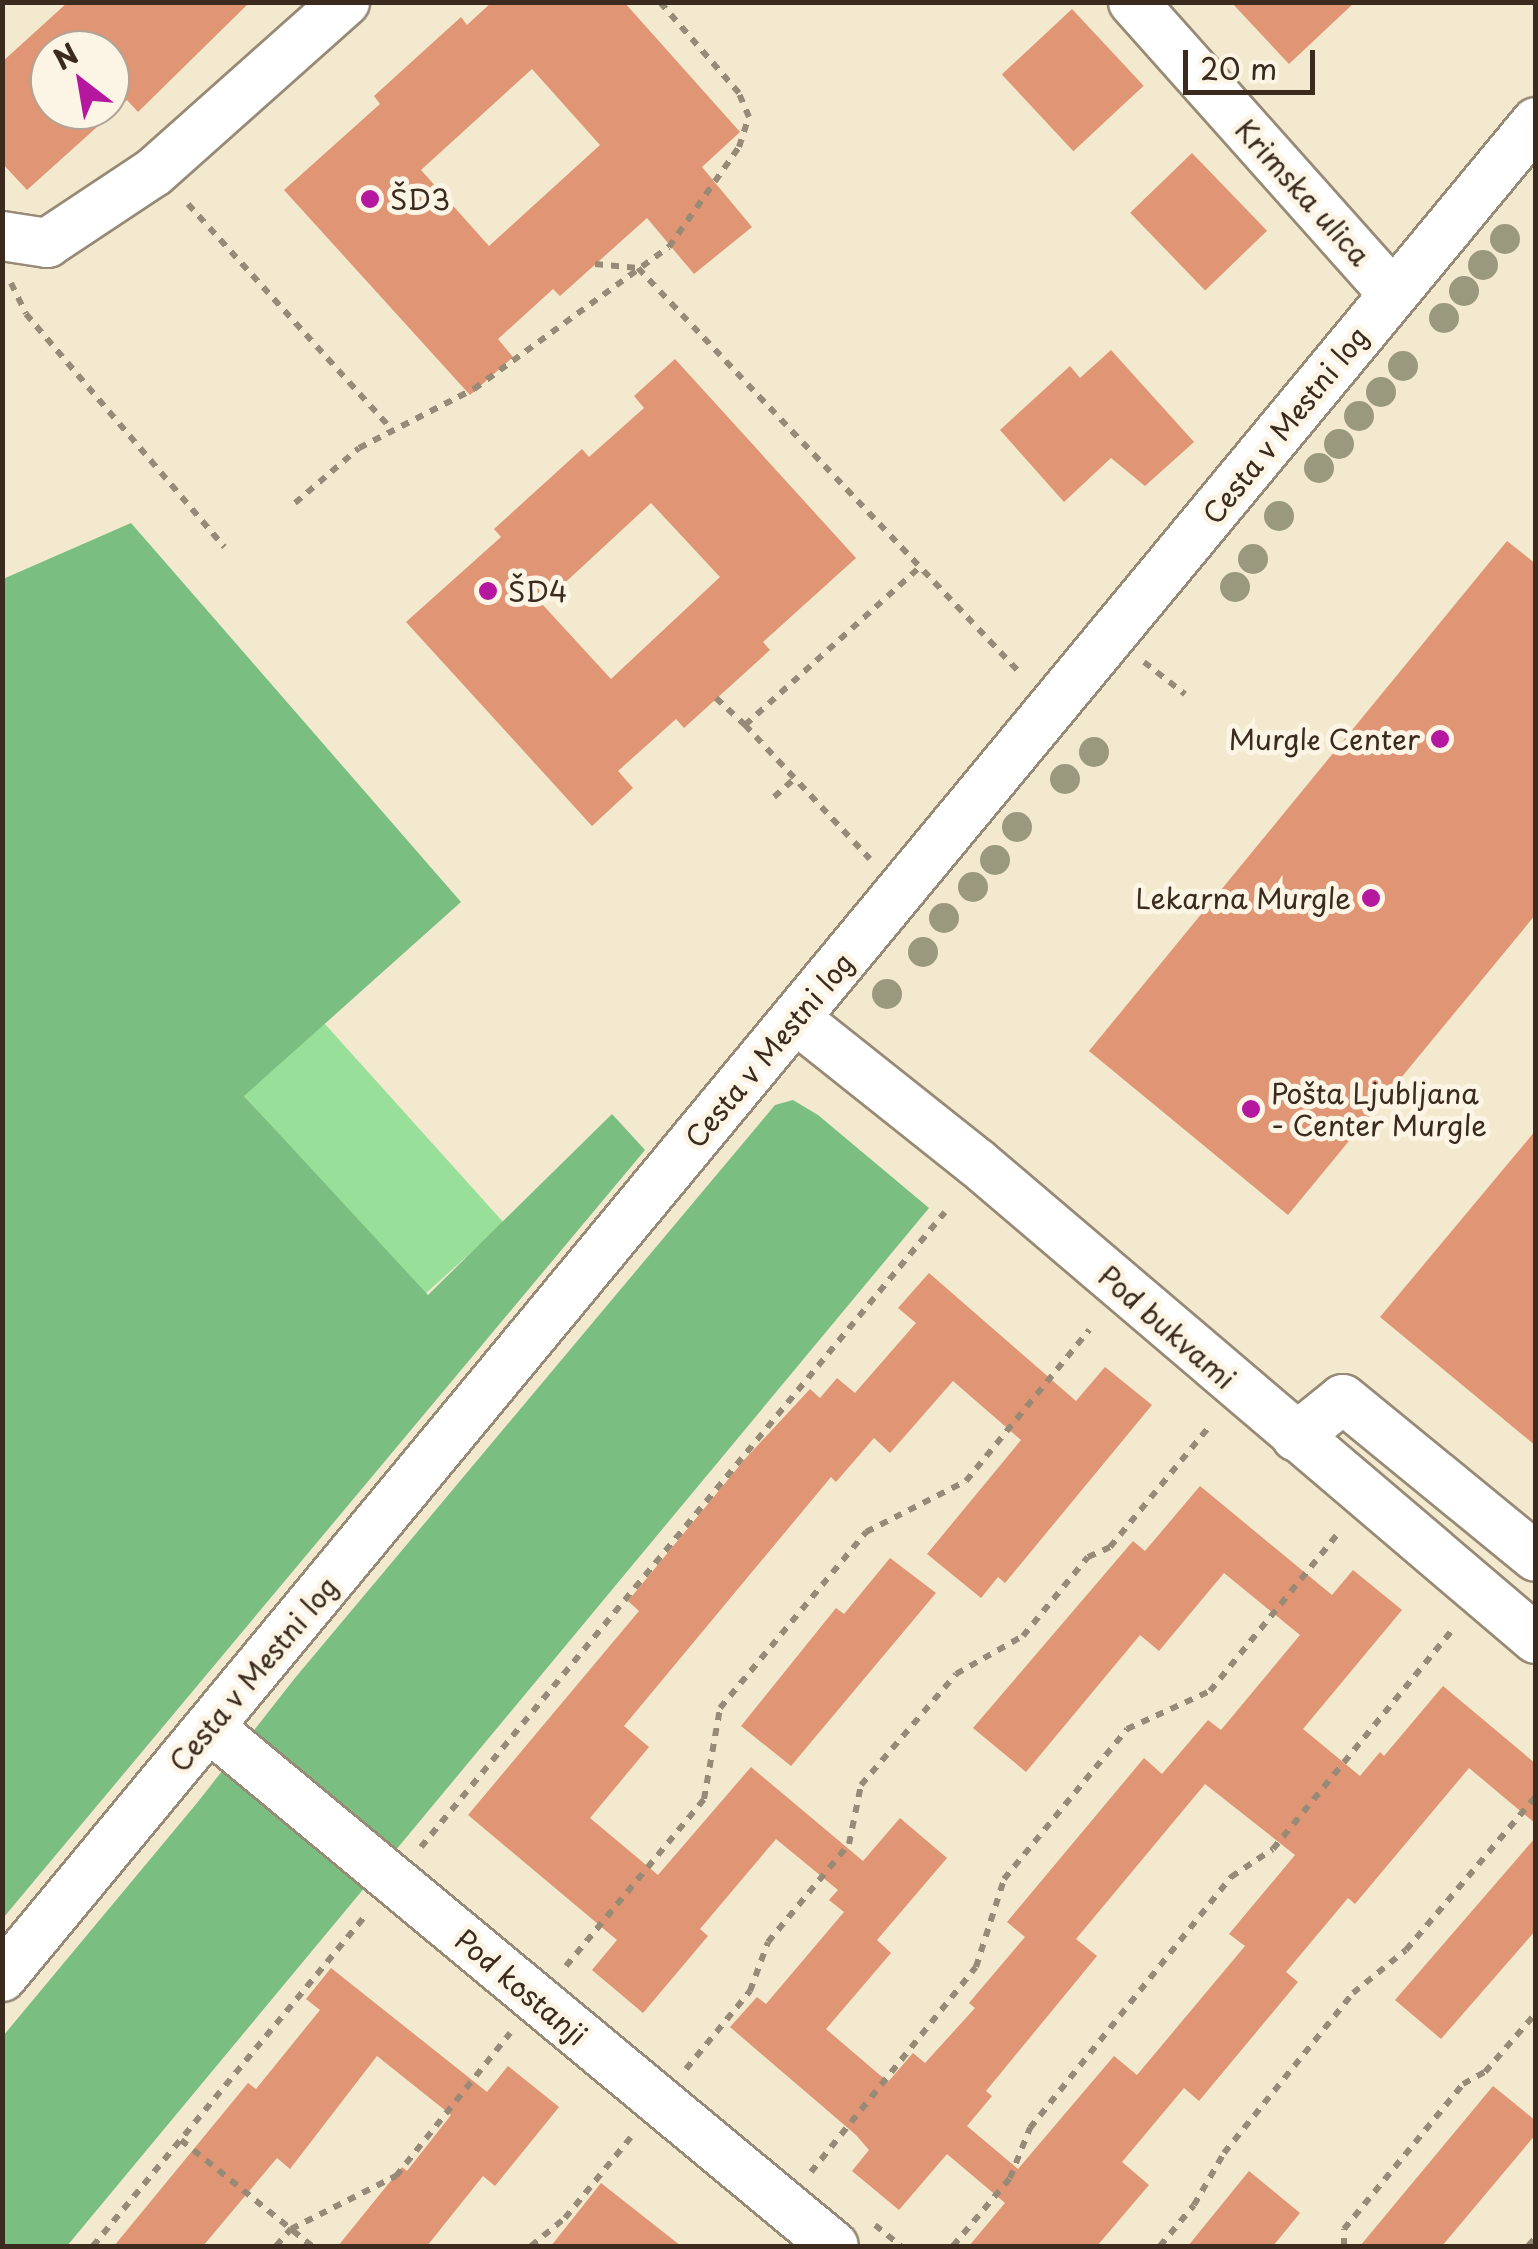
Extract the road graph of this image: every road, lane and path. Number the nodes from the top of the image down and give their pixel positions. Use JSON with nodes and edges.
{"nodes":[{"id":1,"x":345,"y":2,"type":"edge"},
{"id":2,"x":660,"y":2,"type":"edge"},
{"id":3,"x":1133,"y":2,"type":"edge"},
{"id":4,"x":1536,"y":122,"type":"edge"},
{"id":5,"x":154,"y":172,"type":"junction"},
{"id":6,"x":6,"y":258,"type":"edge"},
{"id":7,"x":595,"y":264,"type":"dead end"},
{"id":8,"x":638,"y":268,"type":"junction"},
{"id":9,"x":1392,"y":293,"type":"junction"},
{"id":10,"x":392,"y":430,"type":"junction"},
{"id":11,"x":295,"y":502,"type":"dead end"},
{"id":12,"x":224,"y":547,"type":"dead end"},
{"id":13,"x":919,"y":568,"type":"junction"},
{"id":14,"x":716,"y":698,"type":"dead end"},
{"id":15,"x":1053,"y":707,"type":"junction"},
{"id":16,"x":745,"y":725,"type":"junction"},
{"id":17,"x":794,"y":779,"type":"junction"},
{"id":18,"x":774,"y":797,"type":"dead end"},
{"id":19,"x":900,"y":891,"type":"junction"},
{"id":20,"x":796,"y":1018,"type":"junction"},
{"id":21,"x":945,"y":1212,"type":"dead end"},
{"id":22,"x":1089,"y":1330,"type":"dead end"},
{"id":23,"x":1208,"y":1428,"type":"dead end"},
{"id":24,"x":1296,"y":1437,"type":"junction"},
{"id":25,"x":1337,"y":1535,"type":"dead end"},
{"id":26,"x":1536,"y":1557,"type":"edge"},
{"id":27,"x":1452,"y":1630,"type":"dead end"},
{"id":28,"x":1536,"y":1639,"type":"edge"},
{"id":29,"x":209,"y":1726,"type":"junction"},
{"id":30,"x":1536,"y":1796,"type":"edge"},
{"id":31,"x":394,"y":1881,"type":"junction"},
{"id":32,"x":2,"y":1976,"type":"edge"},
{"id":33,"x":538,"y":2000,"type":"junction"},
{"id":34,"x":1536,"y":2013,"type":"edge"},
{"id":35,"x":660,"y":2102,"type":"junction"},
{"id":36,"x":181,"y":2140,"type":"junction"},
{"id":37,"x":810,"y":2172,"type":"dead end"},
{"id":38,"x":290,"y":2228,"type":"junction"},
{"id":39,"x":1536,"y":2238,"type":"edge"},
{"id":40,"x":1347,"y":2245,"type":"edge"},
{"id":41,"x":93,"y":2246,"type":"edge"},
{"id":42,"x":276,"y":2246,"type":"edge"},
{"id":43,"x":312,"y":2246,"type":"edge"},
{"id":44,"x":531,"y":2246,"type":"edge"},
{"id":45,"x":834,"y":2246,"type":"edge"},
{"id":46,"x":953,"y":2246,"type":"edge"},
{"id":47,"x":1160,"y":2246,"type":"edge"},
{"id":48,"x":1528,"y":2246,"type":"edge"}],
"edges":[{"from":1,"to":5,"type":"street"},
{"from":2,"to":8,"type":"path"},
{"from":3,"to":9,"type":"street","name":"Krimska ulica"},
{"from":4,"to":9,"type":"street","name":"Cesta v Mestni log"},
{"from":5,"to":6,"type":"street"},
{"from":5,"to":10,"type":"path"},
{"from":6,"to":12,"type":"path"},
{"from":7,"to":8,"type":"path"},
{"from":8,"to":10,"type":"path"},
{"from":8,"to":13,"type":"path"},
{"from":9,"to":15,"type":"street","name":"Cesta v Mestni log"},
{"from":10,"to":11,"type":"path"},
{"from":13,"to":15,"type":"path"},
{"from":13,"to":16,"type":"path"},
{"from":14,"to":16,"type":"path"},
{"from":15,"to":19,"type":"street","name":"Cesta v Mestni log"},
{"from":16,"to":17,"type":"path"},
{"from":17,"to":18,"type":"path"},
{"from":17,"to":19,"type":"path"},
{"from":19,"to":20,"type":"street","name":"Cesta v Mestni log"},
{"from":20,"to":24,"type":"street","name":"Pod bukvami"},
{"from":20,"to":29,"type":"street","name":"Cesta v Mestni log"},
{"from":21,"to":31,"type":"path"},
{"from":22,"to":33,"type":"path"},
{"from":23,"to":35,"type":"path"},
{"from":24,"to":26,"type":"street"},
{"from":24,"to":28,"type":"street","name":"Pod bukvami"},
{"from":25,"to":37,"type":"path"},
{"from":27,"to":46,"type":"path"},
{"from":29,"to":31,"type":"street","name":"Pod kostanji"},
{"from":29,"to":32,"type":"street","name":"Cesta v Mestni log"},
{"from":30,"to":47,"type":"path"},
{"from":31,"to":33,"type":"street","name":"Pod kostanji"},
{"from":31,"to":36,"type":"path"},
{"from":33,"to":35,"type":"street","name":"Pod kostanji"},
{"from":33,"to":38,"type":"path"},
{"from":34,"to":40,"type":"path"},
{"from":35,"to":44,"type":"path"},
{"from":35,"to":45,"type":"street","name":"Pod kostanji"},
{"from":36,"to":38,"type":"path"},
{"from":36,"to":41,"type":"path"},
{"from":38,"to":42,"type":"path"},
{"from":38,"to":43,"type":"path"},
{"from":39,"to":48,"type":"path"}]}
